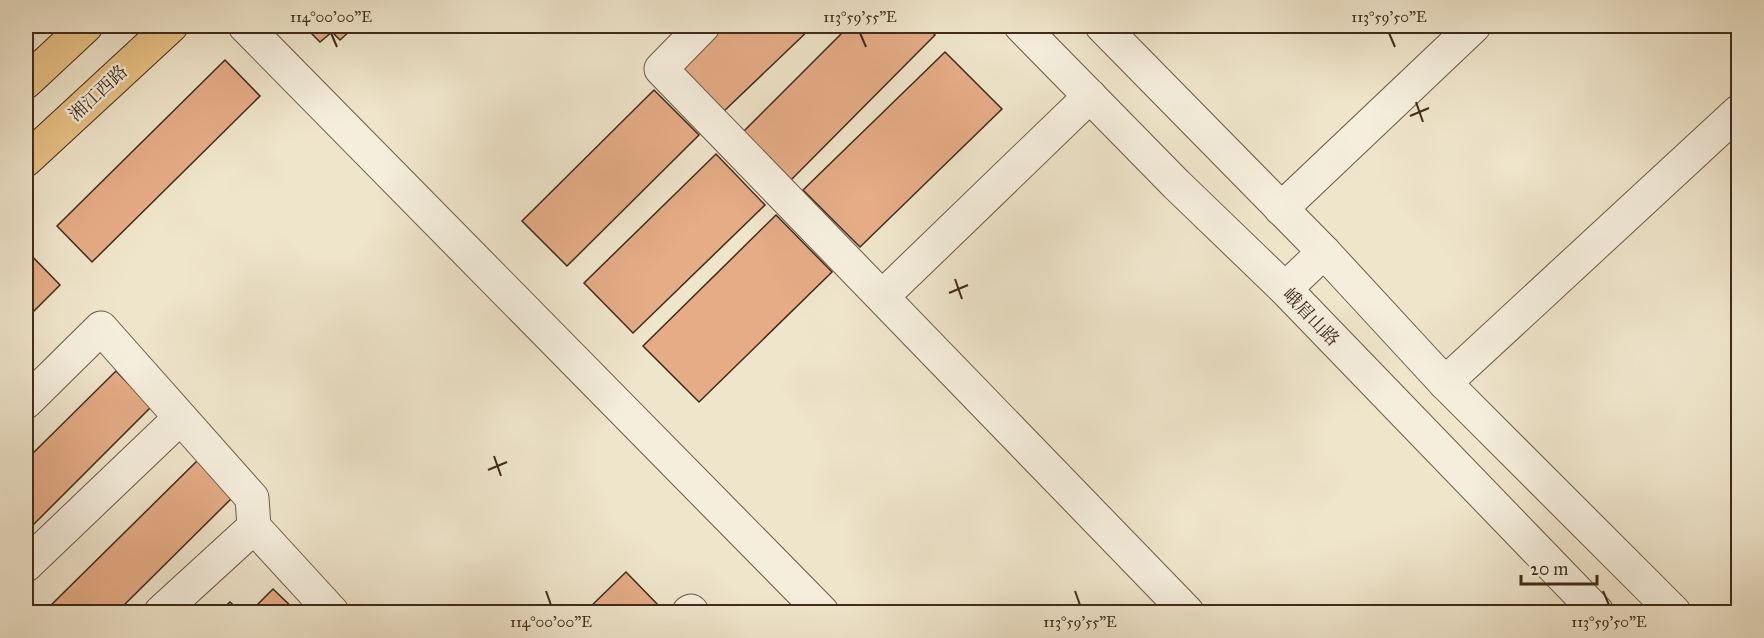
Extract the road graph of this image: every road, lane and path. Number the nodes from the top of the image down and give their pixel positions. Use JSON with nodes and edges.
{"nodes":[{"id":1,"x":86,"y":26,"type":"edge"},
{"id":2,"x":171,"y":26,"type":"edge"},
{"id":3,"x":245,"y":26,"type":"edge"},
{"id":4,"x":703,"y":26,"type":"edge"},
{"id":5,"x":1021,"y":26,"type":"edge"},
{"id":6,"x":1102,"y":26,"type":"edge"},
{"id":7,"x":1474,"y":26,"type":"edge"},
{"id":8,"x":26,"y":82,"type":"edge"},
{"id":9,"x":1090,"y":96,"type":"junction"},
{"id":10,"x":1738,"y":112,"type":"edge"},
{"id":11,"x":26,"y":160,"type":"edge"},
{"id":12,"x":1281,"y":209,"type":"junction"},
{"id":13,"x":1324,"y":252,"type":"junction"},
{"id":14,"x":1285,"y":289,"type":"junction"},
{"id":15,"x":882,"y":296,"type":"junction"},
{"id":16,"x":1444,"y":383,"type":"junction"},
{"id":17,"x":26,"y":402,"type":"edge"},
{"id":18,"x":180,"y":418,"type":"junction"},
{"id":19,"x":254,"y":527,"type":"junction"},
{"id":20,"x":26,"y":565,"type":"edge"},
{"id":21,"x":328,"y":611,"type":"edge"},
{"id":22,"x":161,"y":612,"type":"edge"},
{"id":23,"x":822,"y":612,"type":"edge"},
{"id":24,"x":1187,"y":612,"type":"edge"},
{"id":25,"x":1597,"y":612,"type":"edge"},
{"id":26,"x":1674,"y":612,"type":"edge"}],
"edges":[{"from":1,"to":8,"type":"main road"},
{"from":2,"to":11,"type":"main road","name":"湘江西路"},
{"from":3,"to":23,"type":"street"},
{"from":4,"to":15,"type":"street"},
{"from":5,"to":9,"type":"street","name":"峨眉山路"},
{"from":6,"to":12,"type":"street"},
{"from":7,"to":12,"type":"street"},
{"from":9,"to":14,"type":"street","name":"峨眉山路"},
{"from":9,"to":15,"type":"street"},
{"from":10,"to":16,"type":"street"},
{"from":12,"to":13,"type":"street"},
{"from":13,"to":14,"type":"street"},
{"from":13,"to":16,"type":"street"},
{"from":14,"to":25,"type":"street","name":"峨眉山路"},
{"from":15,"to":24,"type":"street"},
{"from":16,"to":26,"type":"street"},
{"from":17,"to":18,"type":"street"},
{"from":18,"to":19,"type":"street"},
{"from":18,"to":20,"type":"street"},
{"from":19,"to":21,"type":"street"},
{"from":19,"to":22,"type":"street"}]}
